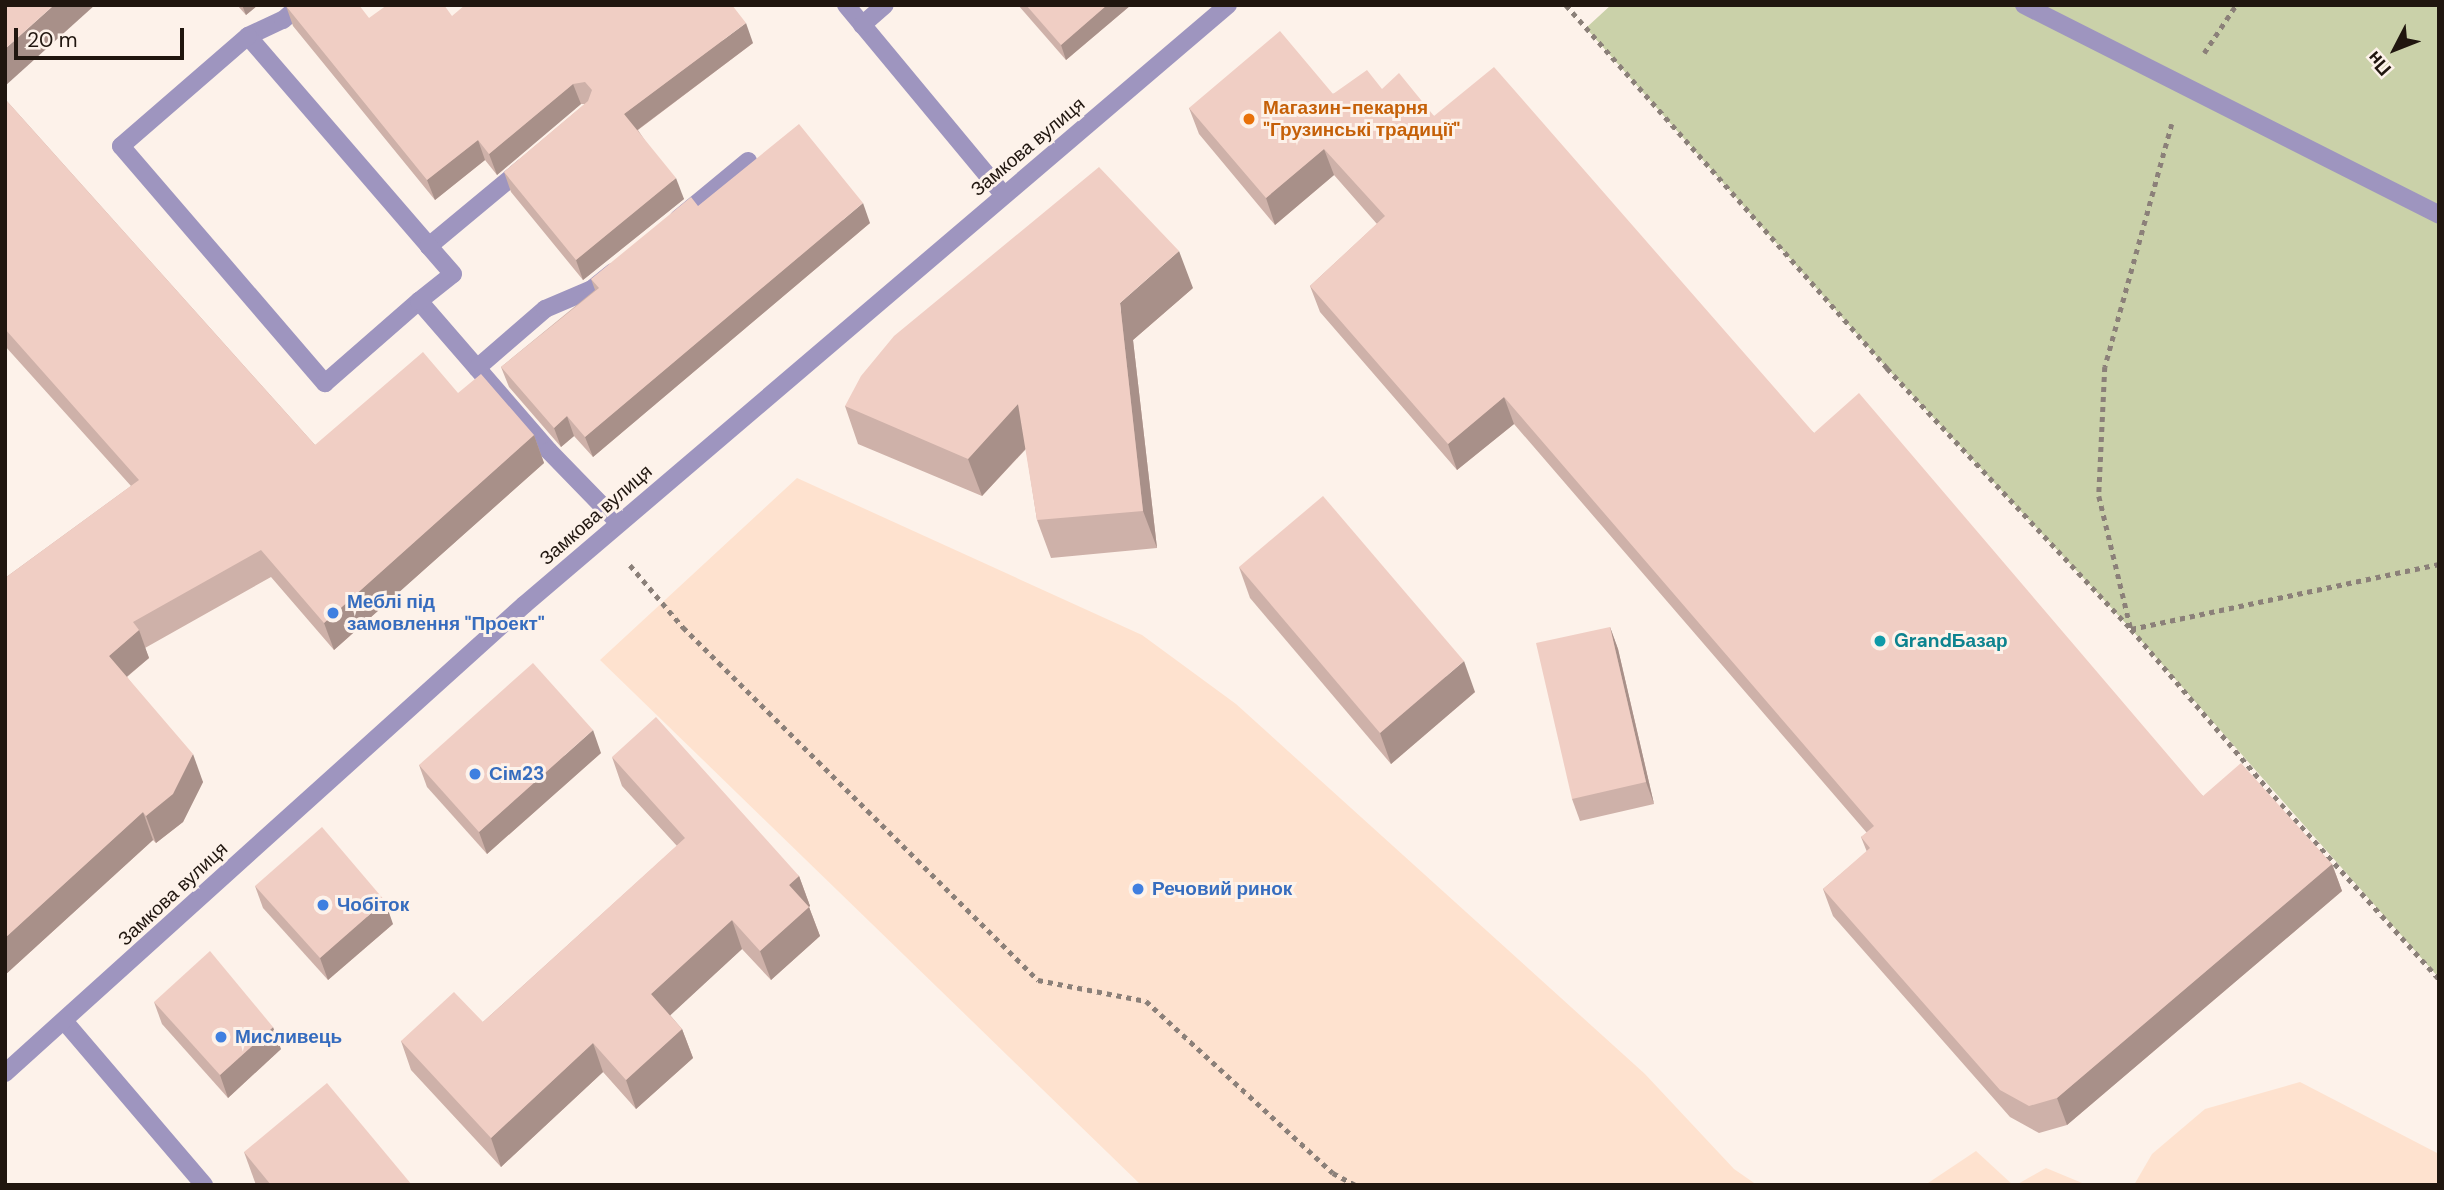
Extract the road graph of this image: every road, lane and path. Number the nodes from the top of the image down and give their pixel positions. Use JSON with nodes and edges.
{"nodes":[{"id":1,"x":300,"y":5,"type":"edge"},
{"id":2,"x":846,"y":5,"type":"edge"},
{"id":3,"x":885,"y":5,"type":"edge"},
{"id":4,"x":1228,"y":5,"type":"edge"},
{"id":5,"x":1566,"y":5,"type":"edge"},
{"id":6,"x":2024,"y":5,"type":"edge"},
{"id":7,"x":2236,"y":5,"type":"edge"},
{"id":8,"x":862,"y":25,"type":"junction"},
{"id":9,"x":248,"y":36,"type":"junction"},
{"id":10,"x":2183,"y":85,"type":"junction"},
{"id":11,"x":535,"y":157,"type":"edge"},
{"id":12,"x":748,"y":162,"type":"edge"},
{"id":13,"x":1004,"y":195,"type":"junction"},
{"id":14,"x":2439,"y":215,"type":"edge"},
{"id":15,"x":665,"y":229,"type":"edge"},
{"id":16,"x":429,"y":246,"type":"junction"},
{"id":17,"x":623,"y":263,"type":"edge"},
{"id":18,"x":419,"y":301,"type":"junction"},
{"id":19,"x":477,"y":368,"type":"junction"},
{"id":20,"x":619,"y":523,"type":"junction"},
{"id":21,"x":627,"y":562,"type":"dead end"},
{"id":22,"x":2439,"y":564,"type":"edge"},
{"id":23,"x":2131,"y":629,"type":"junction"},
{"id":24,"x":2439,"y":979,"type":"edge"},
{"id":25,"x":65,"y":1022,"type":"junction"},
{"id":26,"x":5,"y":1073,"type":"edge"},
{"id":27,"x":204,"y":1185,"type":"edge"},
{"id":28,"x":1356,"y":1185,"type":"edge"}],
"edges":[{"from":1,"to":9,"type":"street"},
{"from":2,"to":8,"type":"street"},
{"from":3,"to":8,"type":"street"},
{"from":4,"to":13,"type":"street","name":"Замкова вулиця"},
{"from":5,"to":23,"type":"path"},
{"from":6,"to":10,"type":"street"},
{"from":7,"to":10,"type":"path"},
{"from":8,"to":13,"type":"street"},
{"from":9,"to":16,"type":"street"},
{"from":9,"to":18,"type":"street"},
{"from":10,"to":14,"type":"street"},
{"from":10,"to":23,"type":"path"},
{"from":11,"to":16,"type":"street"},
{"from":12,"to":15,"type":"street"},
{"from":13,"to":20,"type":"street","name":"Замкова вулиця"},
{"from":16,"to":18,"type":"street"},
{"from":17,"to":19,"type":"street"},
{"from":18,"to":19,"type":"street"},
{"from":19,"to":20,"type":"street"},
{"from":20,"to":25,"type":"street","name":"Замкова вулиця"},
{"from":21,"to":28,"type":"path"},
{"from":22,"to":23,"type":"path"},
{"from":23,"to":24,"type":"path"},
{"from":25,"to":26,"type":"street","name":"Замкова вулиця"},
{"from":25,"to":27,"type":"street"}]}
